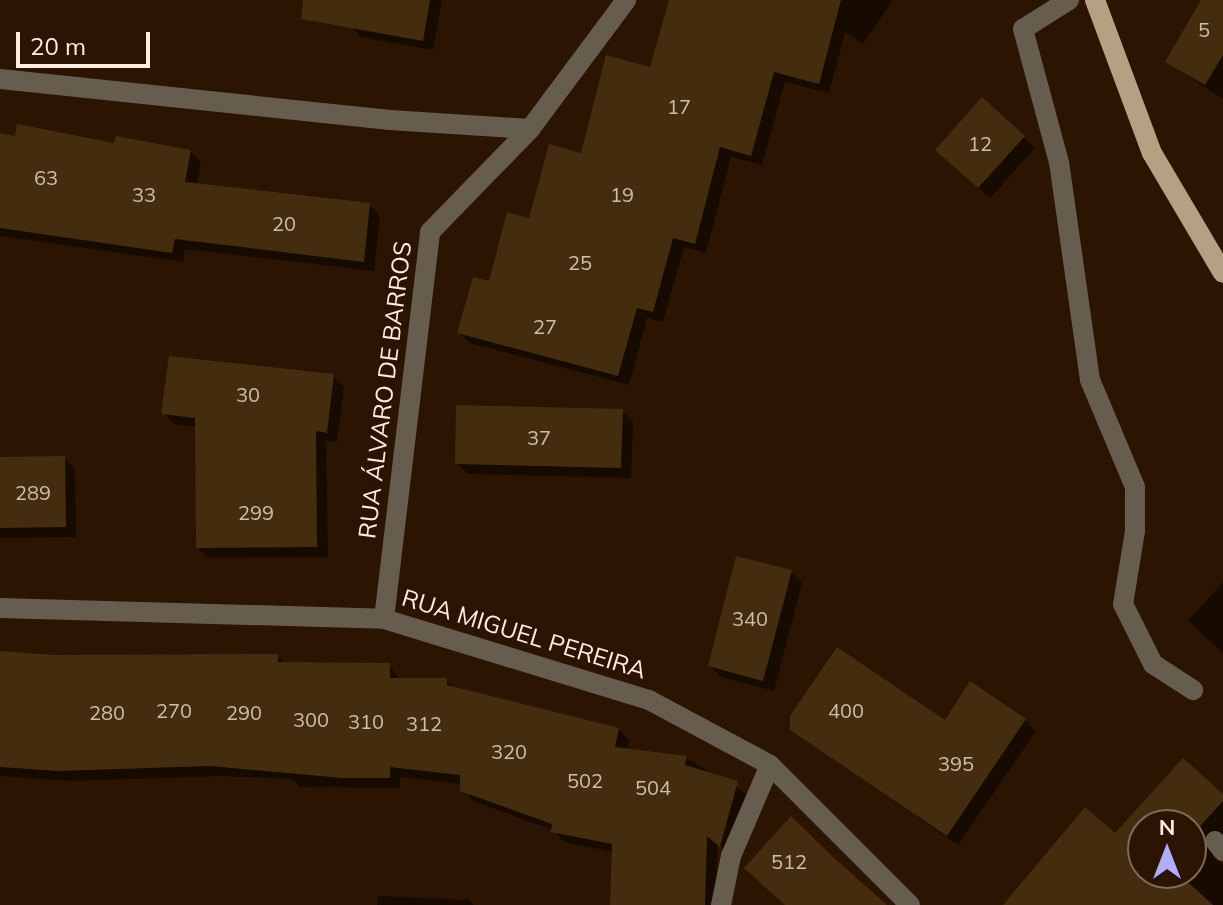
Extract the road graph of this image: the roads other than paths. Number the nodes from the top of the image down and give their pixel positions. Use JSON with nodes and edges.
{"nodes":[{"id":1,"x":626,"y":0,"type":"edge"},
{"id":2,"x":1069,"y":0,"type":"edge"},
{"id":3,"x":1095,"y":0,"type":"edge"},
{"id":4,"x":0,"y":79,"type":"edge"},
{"id":5,"x":530,"y":129,"type":"junction"},
{"id":6,"x":1223,"y":273,"type":"edge"},
{"id":7,"x":0,"y":608,"type":"edge"},
{"id":8,"x":384,"y":619,"type":"junction"},
{"id":9,"x":1193,"y":690,"type":"dead end"},
{"id":10,"x":770,"y":765,"type":"junction"},
{"id":11,"x":721,"y":905,"type":"edge"},
{"id":12,"x":910,"y":905,"type":"edge"}],
"edges":[{"from":1,"to":5,"type":"street","name":"RUA ÁLVARO DE BARROS"},
{"from":2,"to":9,"type":"street"},
{"from":3,"to":6,"type":"main road"},
{"from":4,"to":5,"type":"street"},
{"from":5,"to":8,"type":"street","name":"RUA ÁLVARO DE BARROS"},
{"from":7,"to":8,"type":"street","name":"RUA MIGUEL PEREIRA"},
{"from":8,"to":10,"type":"street","name":"RUA MIGUEL PEREIRA"},
{"from":10,"to":11,"type":"street"},
{"from":10,"to":12,"type":"street","name":"RUA MIGUEL PEREIRA"}]}
